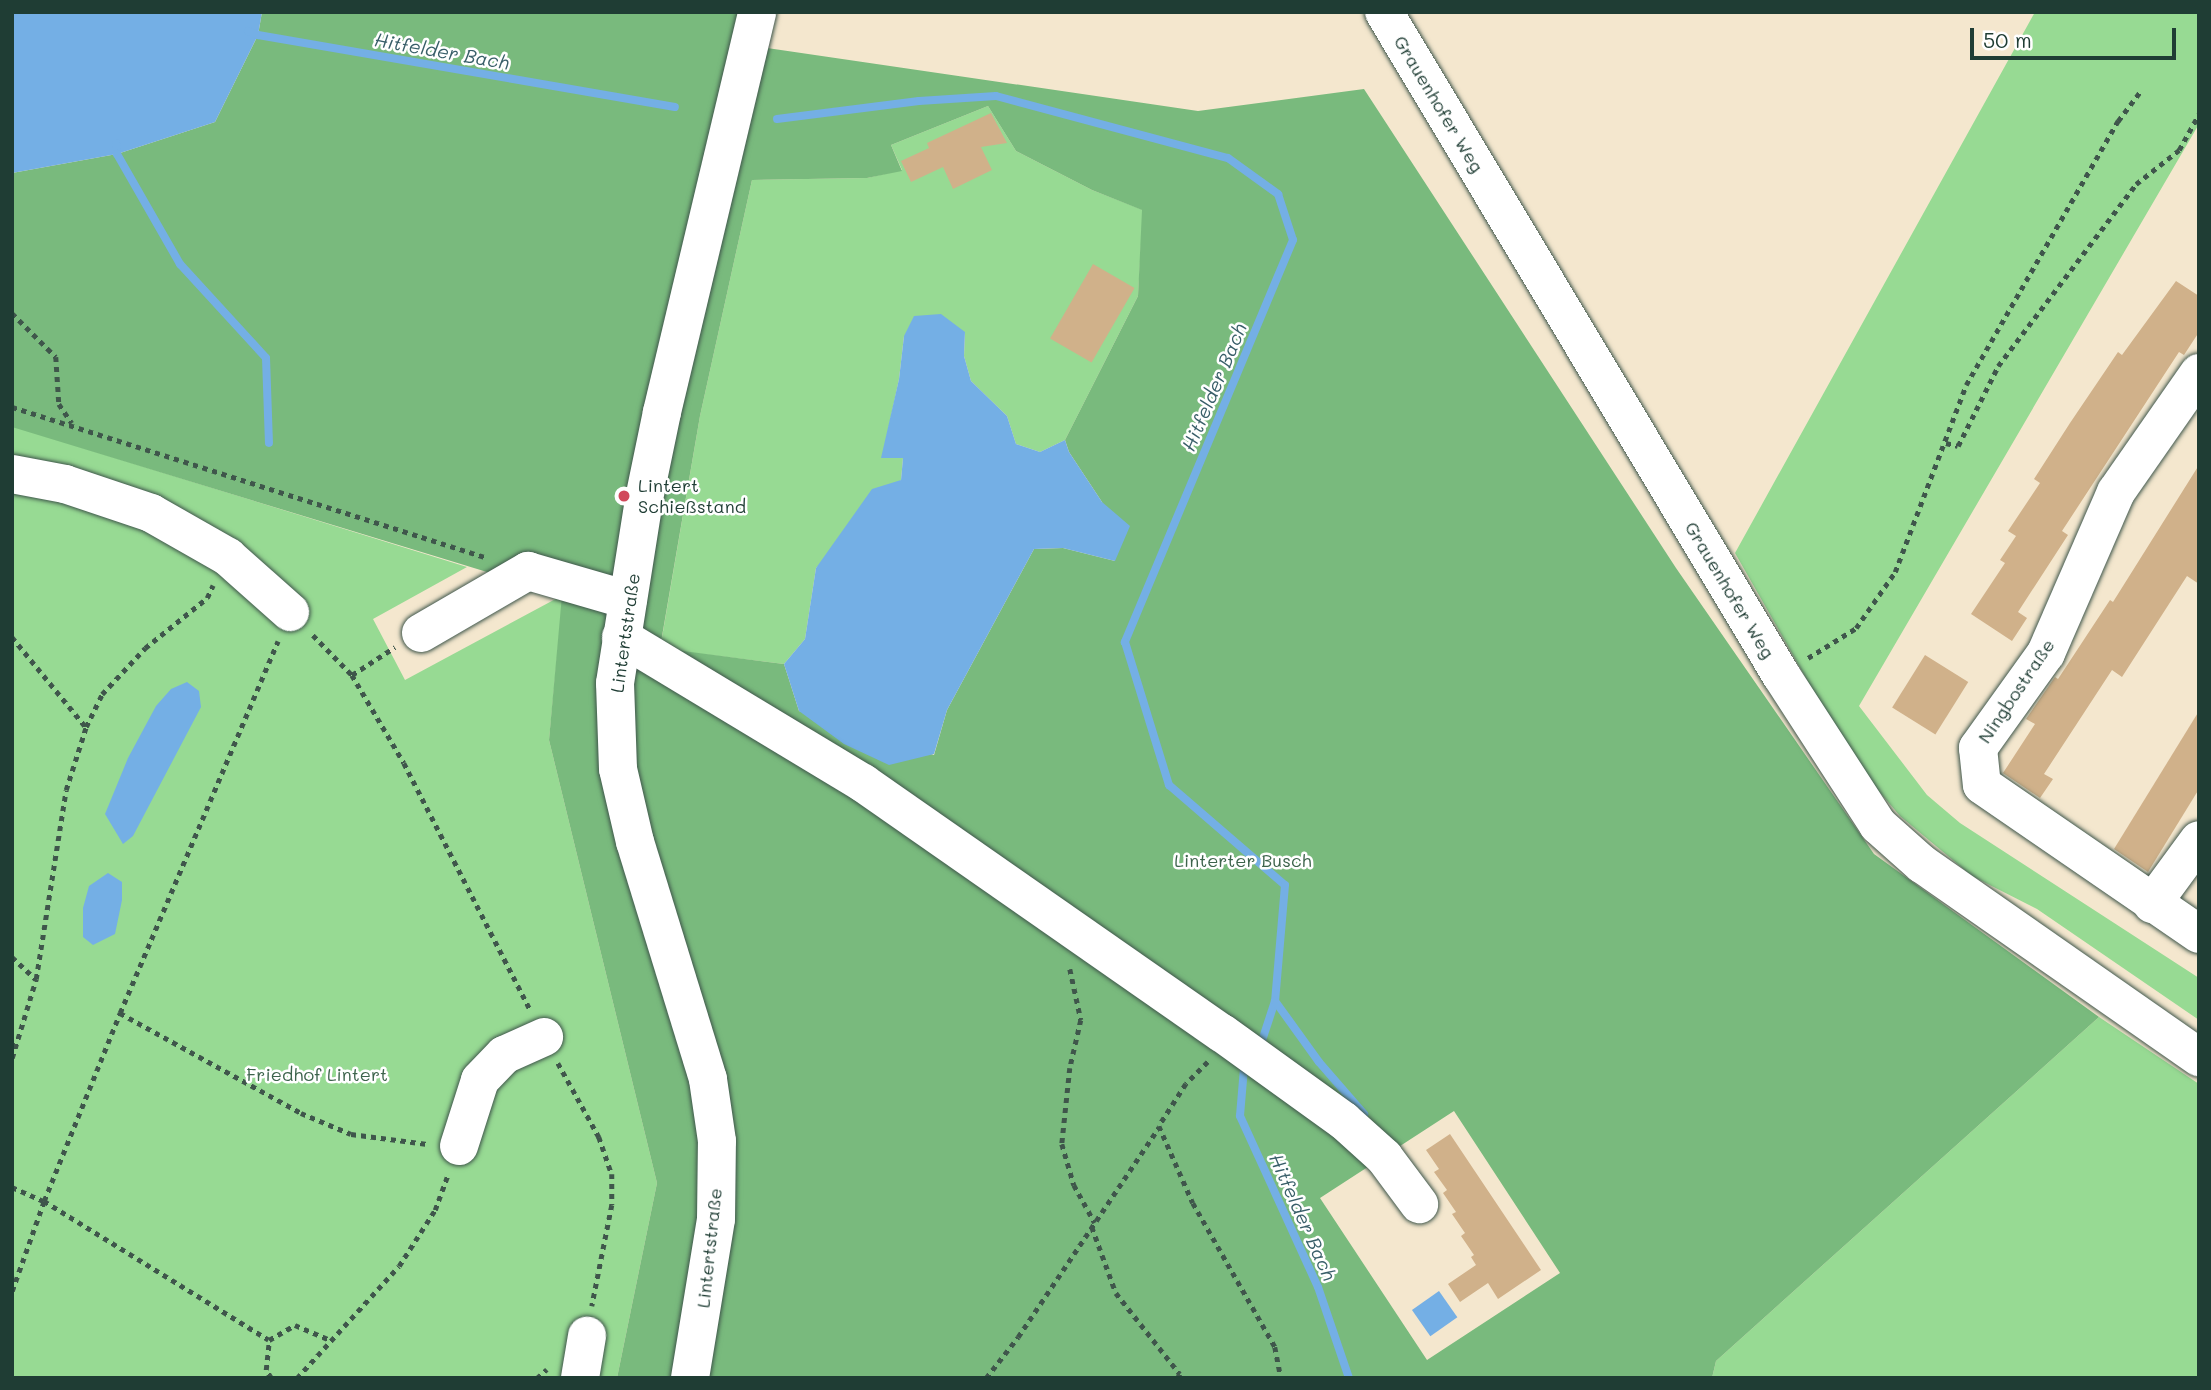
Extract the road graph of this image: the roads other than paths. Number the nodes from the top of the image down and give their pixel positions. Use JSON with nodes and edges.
{"nodes":[{"id":1,"x":757,"y":12,"type":"edge"},
{"id":2,"x":1384,"y":12,"type":"edge"},
{"id":3,"x":2199,"y":373,"type":"edge"},
{"id":4,"x":12,"y":474,"type":"edge"},
{"id":5,"x":628,"y":600,"type":"junction"},
{"id":6,"x":290,"y":612,"type":"road end"},
{"id":7,"x":421,"y":633,"type":"road end"},
{"id":8,"x":621,"y":637,"type":"junction"},
{"id":9,"x":2199,"y":840,"type":"edge"},
{"id":10,"x":2152,"y":904,"type":"junction"},
{"id":11,"x":2199,"y":933,"type":"edge"},
{"id":12,"x":544,"y":1037,"type":"dead end"},
{"id":13,"x":2199,"y":1057,"type":"edge"},
{"id":14,"x":459,"y":1146,"type":"road end"},
{"id":15,"x":1419,"y":1204,"type":"dead end"},
{"id":16,"x":587,"y":1336,"type":"dead end"},
{"id":17,"x":580,"y":1378,"type":"edge"},
{"id":18,"x":690,"y":1378,"type":"edge"}],
"edges":[{"from":1,"to":5,"type":"street","name":"Lintertstraße"},
{"from":2,"to":13,"type":"street","name":"Grauenhofer Weg"},
{"from":3,"to":10,"type":"street","name":"Ningbostraße"},
{"from":4,"to":6,"type":"street"},
{"from":5,"to":7,"type":"street"},
{"from":5,"to":8,"type":"street","name":"Lintertstraße"},
{"from":8,"to":15,"type":"street"},
{"from":8,"to":18,"type":"street","name":"Lintertstraße"},
{"from":9,"to":10,"type":"street"},
{"from":10,"to":11,"type":"street","name":"Ningbostraße"},
{"from":12,"to":14,"type":"street"},
{"from":16,"to":17,"type":"street"}]}
